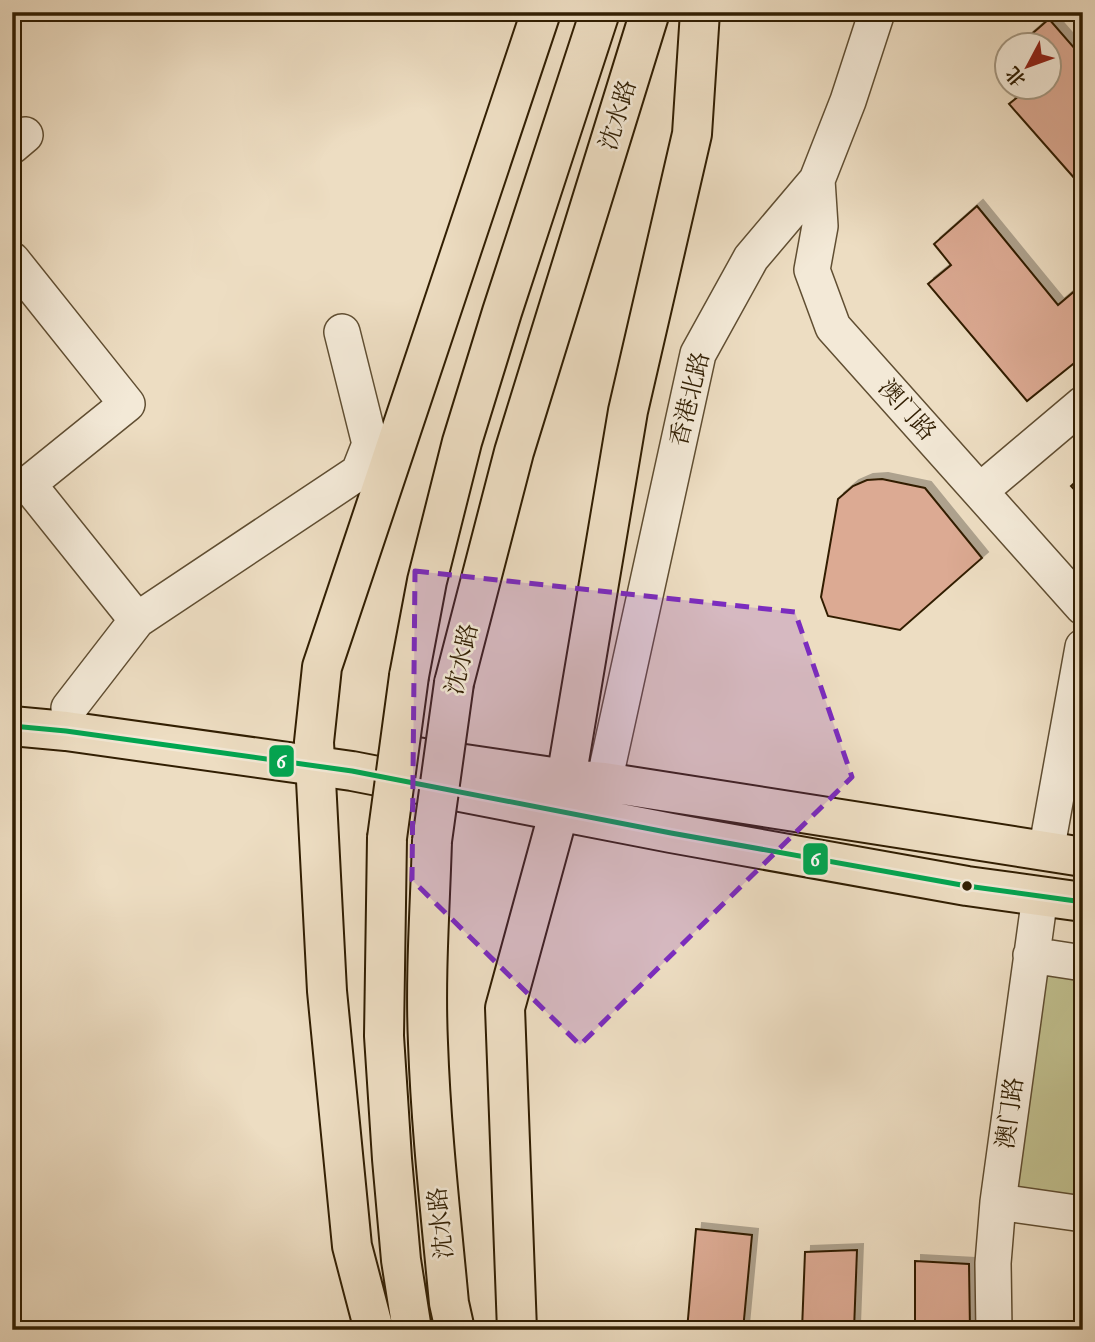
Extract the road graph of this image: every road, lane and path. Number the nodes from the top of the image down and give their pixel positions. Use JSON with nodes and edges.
{"nodes":[{"id":1,"x":541,"y":12,"type":"edge"},
{"id":2,"x":600,"y":12,"type":"edge"},
{"id":3,"x":650,"y":12,"type":"edge"},
{"id":4,"x":700,"y":12,"type":"edge"},
{"id":5,"x":877,"y":12,"type":"edge"},
{"id":6,"x":817,"y":180,"type":"junction"},
{"id":7,"x":12,"y":260,"type":"edge"},
{"id":8,"x":342,"y":332,"type":"dead end"},
{"id":9,"x":1083,"y":404,"type":"edge"},
{"id":10,"x":980,"y":491,"type":"junction"},
{"id":11,"x":1083,"y":607,"type":"edge"},
{"id":12,"x":137,"y":620,"type":"junction"},
{"id":13,"x":1083,"y":647,"type":"edge"},
{"id":14,"x":12,"y":701,"type":"edge"},
{"id":15,"x":69,"y":708,"type":"junction"},
{"id":16,"x":12,"y":726,"type":"edge"},
{"id":17,"x":315,"y":754,"type":"junction"},
{"id":18,"x":604,"y":782,"type":"junction"},
{"id":19,"x":1071,"y":784,"type":"edge"},
{"id":20,"x":563,"y":795,"type":"junction"},
{"id":21,"x":1065,"y":855,"type":"edge"},
{"id":22,"x":1040,"y":896,"type":"junction"},
{"id":23,"x":1083,"y":902,"type":"edge"},
{"id":24,"x":1031,"y":955,"type":"junction"},
{"id":25,"x":1083,"y":963,"type":"edge"},
{"id":26,"x":998,"y":1202,"type":"junction"},
{"id":27,"x":1083,"y":1214,"type":"edge"},
{"id":28,"x":374,"y":1330,"type":"edge"},
{"id":29,"x":412,"y":1330,"type":"edge"},
{"id":30,"x":454,"y":1330,"type":"edge"},
{"id":31,"x":517,"y":1330,"type":"edge"},
{"id":32,"x":994,"y":1330,"type":"edge"}],
"edges":[{"from":1,"to":17,"type":"main road"},
{"from":2,"to":29,"type":"main road","name":"沈水路","bridge":true},
{"from":3,"to":30,"type":"main road","name":"沈水路","bridge":true},
{"from":4,"to":20,"type":"main road"},
{"from":5,"to":6,"type":"street","name":"香港北路"},
{"from":6,"to":10,"type":"street","name":"澳门路"},
{"from":6,"to":18,"type":"street","name":"香港北路"},
{"from":7,"to":12,"type":"street"},
{"from":8,"to":12,"type":"street"},
{"from":9,"to":10,"type":"street"},
{"from":10,"to":11,"type":"street","name":"澳门路"},
{"from":12,"to":15,"type":"street"},
{"from":13,"to":19,"type":"street"},
{"from":14,"to":15,"type":"main road"},
{"from":15,"to":17,"type":"main road"},
{"from":16,"to":17,"type":"main road"},
{"from":17,"to":20,"type":"main road"},
{"from":17,"to":28,"type":"main road"},
{"from":18,"to":20,"type":"main road"},
{"from":18,"to":21,"type":"main road"},
{"from":19,"to":21,"type":"street"},
{"from":20,"to":22,"type":"main road"},
{"from":20,"to":31,"type":"main road"},
{"from":22,"to":23,"type":"main road"},
{"from":22,"to":24,"type":"street","name":"澳门路"},
{"from":24,"to":25,"type":"street"},
{"from":24,"to":26,"type":"street","name":"澳门路"},
{"from":26,"to":27,"type":"street"},
{"from":26,"to":32,"type":"street","name":"澳门路"}]}
